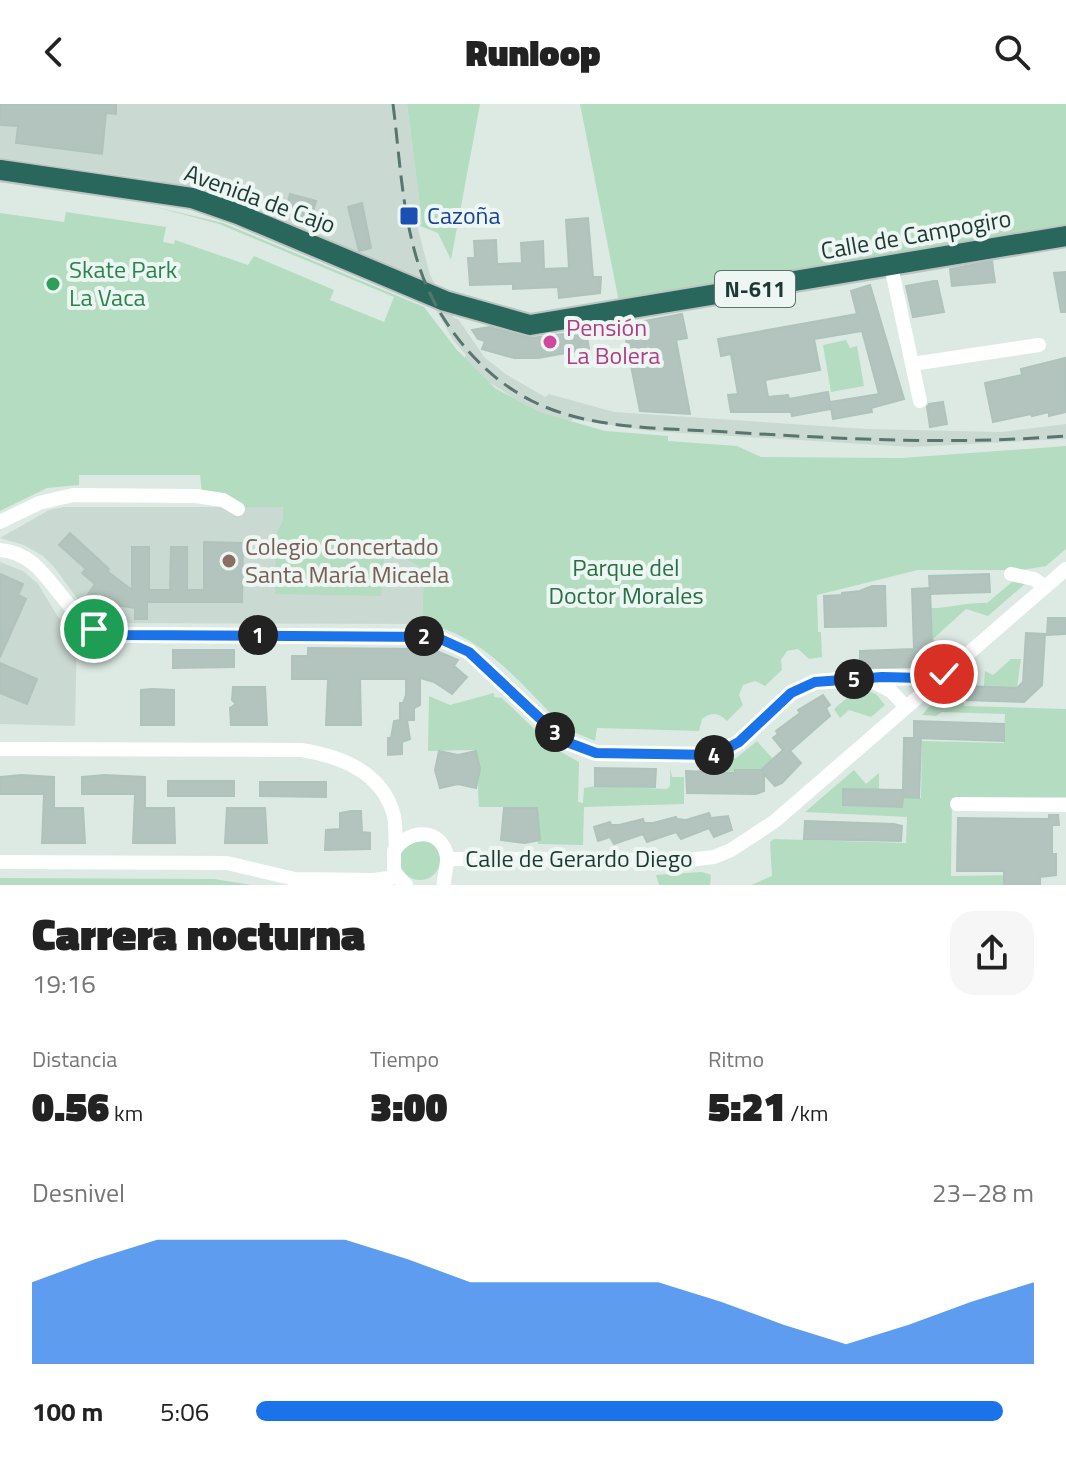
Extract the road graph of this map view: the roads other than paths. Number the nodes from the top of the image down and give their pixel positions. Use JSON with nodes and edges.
{"nodes":[{"id":1,"x":0,"y":170,"type":"edge"},
{"id":2,"x":1066,"y":236,"type":"edge"},
{"id":3,"x":891,"y":266,"type":"junction"},
{"id":4,"x":445,"y":301,"type":"joint"},
{"id":5,"x":1039,"y":345,"type":"dead end"},
{"id":6,"x":912,"y":364,"type":"junction"},
{"id":7,"x":920,"y":401,"type":"dead end"},
{"id":8,"x":238,"y":509,"type":"dead end"},
{"id":9,"x":0,"y":522,"type":"edge"},
{"id":10,"x":0,"y":550,"type":"edge"},
{"id":11,"x":1066,"y":569,"type":"edge"},
{"id":12,"x":1011,"y":574,"type":"dead end"},
{"id":13,"x":1045,"y":587,"type":"junction"},
{"id":14,"x":868,"y":679,"type":"junction"},
{"id":15,"x":930,"y":686,"type":"junction"},
{"id":16,"x":906,"y":707,"type":"junction"},
{"id":17,"x":0,"y":749,"type":"edge"},
{"id":18,"x":957,"y":804,"type":"dead end"},
{"id":19,"x":1066,"y":805,"type":"edge"},
{"id":20,"x":394,"y":815,"type":"junction"},
{"id":21,"x":416,"y":834,"type":"junction"},
{"id":22,"x":396,"y":847,"type":"junction"},
{"id":23,"x":448,"y":859,"type":"junction"},
{"id":24,"x":0,"y":862,"type":"edge"},
{"id":25,"x":400,"y":882,"type":"edge"},
{"id":26,"x":441,"y":882,"type":"edge"}],
"edges":[{"from":1,"to":4,"type":"highway","name":"Avenida de Cajo","number":"N-611"},
{"from":2,"to":3,"type":"highway","name":"Calle de Campogiro","number":"N-611"},
{"from":3,"to":4,"type":"highway","name":"Calle de Campogiro","number":"N-611"},
{"from":3,"to":6,"type":"street"},
{"from":5,"to":6,"type":"street"},
{"from":6,"to":7,"type":"street"},
{"from":8,"to":9,"type":"street"},
{"from":10,"to":14,"type":"street"},
{"from":11,"to":13,"type":"street","name":"Calle de Gerardo Diego"},
{"from":12,"to":13,"type":"street"},
{"from":13,"to":15,"type":"street","name":"Calle de Gerardo Diego"},
{"from":14,"to":15,"type":"street"},
{"from":14,"to":16,"type":"street"},
{"from":15,"to":16,"type":"street","name":"Calle de Gerardo Diego"},
{"from":16,"to":23,"type":"street","name":"Calle de Gerardo Diego"},
{"from":17,"to":20,"type":"street"},
{"from":18,"to":19,"type":"street"},
{"from":20,"to":21,"type":"street"},
{"from":20,"to":22,"type":"street"},
{"from":21,"to":22,"type":"street"},
{"from":21,"to":23,"type":"street"},
{"from":22,"to":25,"type":"street"},
{"from":23,"to":26,"type":"street"},
{"from":24,"to":25,"type":"street"}]}
